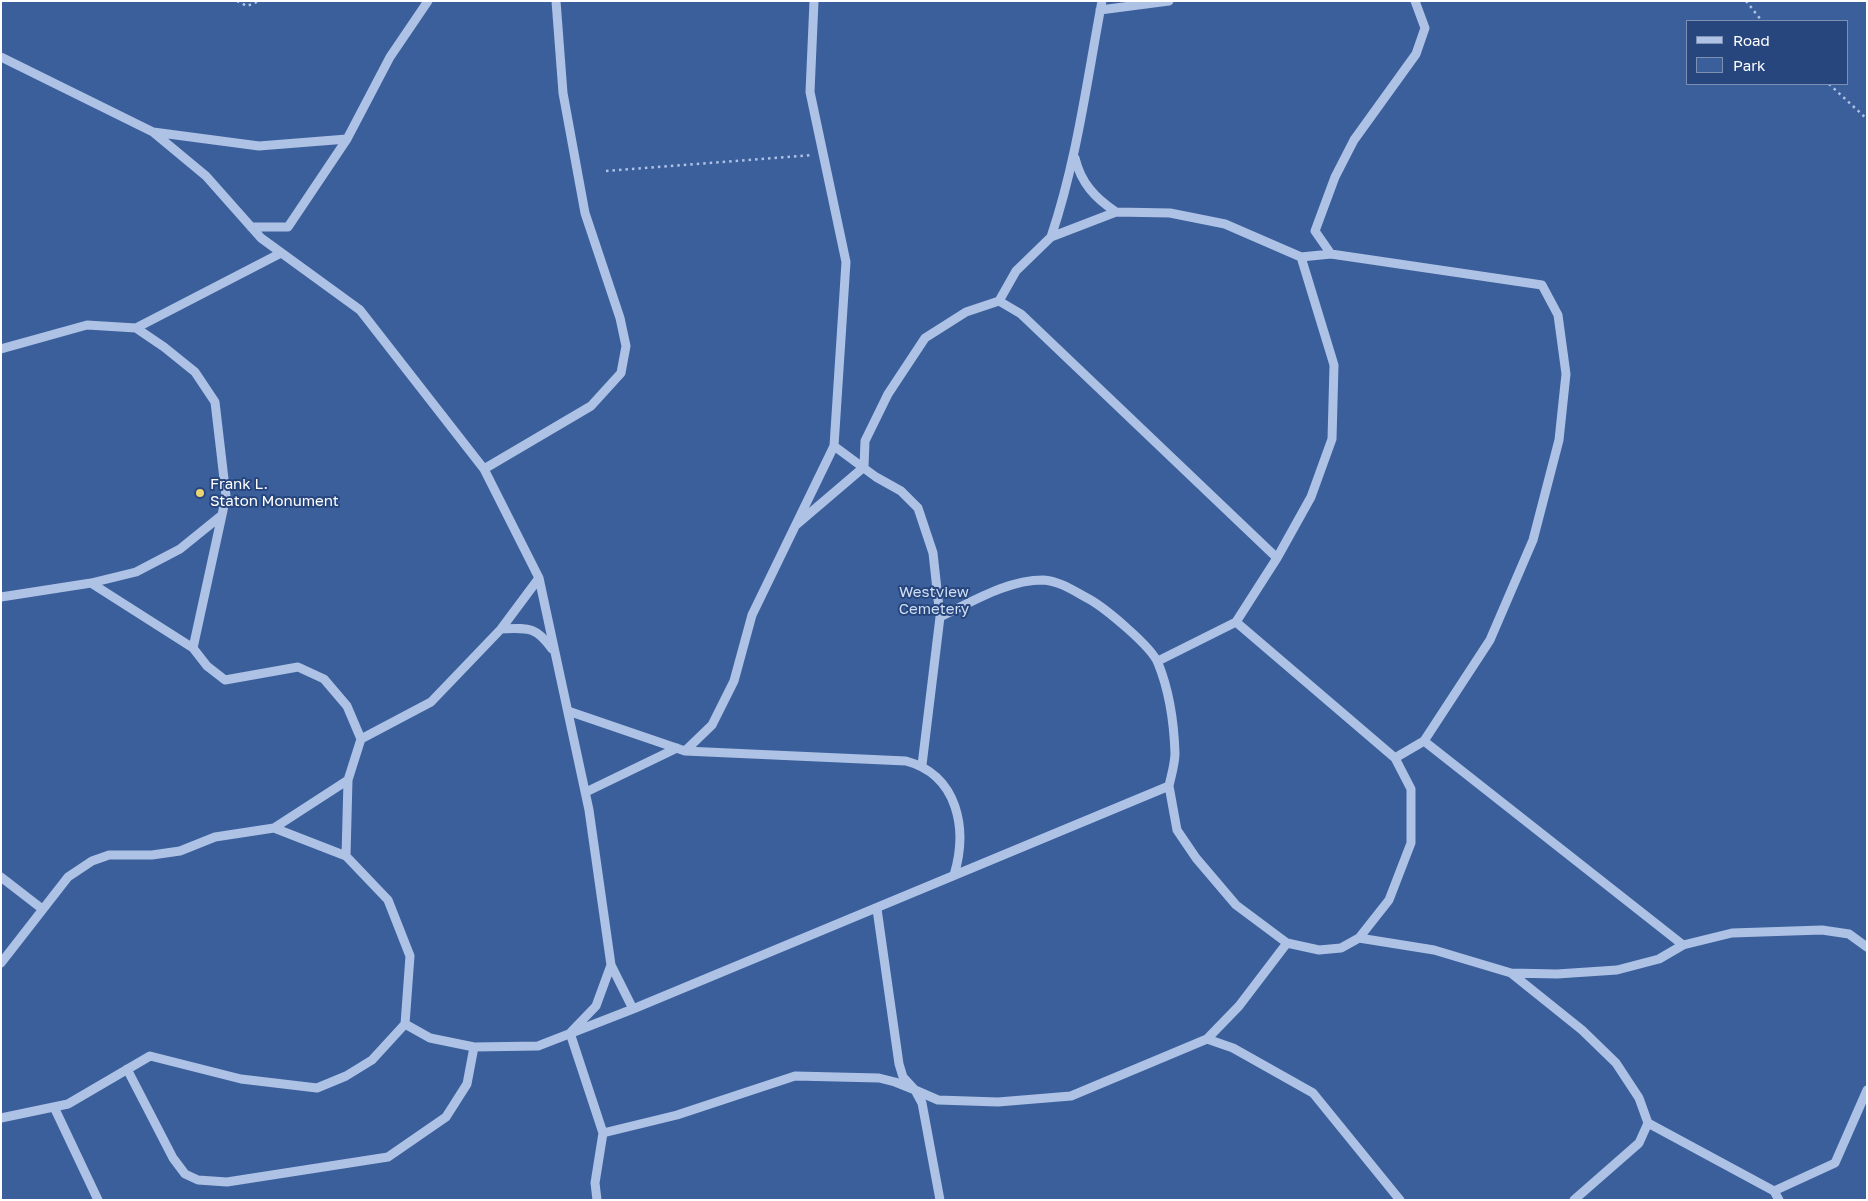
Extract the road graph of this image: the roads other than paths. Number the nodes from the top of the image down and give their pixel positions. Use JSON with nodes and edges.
{"nodes":[{"id":1,"x":428,"y":1,"type":"edge"},
{"id":2,"x":556,"y":1,"type":"edge"},
{"id":3,"x":814,"y":1,"type":"edge"},
{"id":4,"x":1169,"y":1,"type":"edge"},
{"id":5,"x":1415,"y":1,"type":"edge"},
{"id":6,"x":1101,"y":6,"type":"edge"},
{"id":7,"x":1,"y":58,"type":"edge"},
{"id":8,"x":153,"y":132,"type":"junction"},
{"id":9,"x":347,"y":139,"type":"junction"},
{"id":10,"x":1074,"y":155,"type":"junction"},
{"id":11,"x":1116,"y":212,"type":"junction"},
{"id":12,"x":251,"y":227,"type":"junction"},
{"id":13,"x":1051,"y":236,"type":"junction"},
{"id":14,"x":281,"y":253,"type":"junction"},
{"id":15,"x":1331,"y":254,"type":"junction"},
{"id":16,"x":1301,"y":257,"type":"junction"},
{"id":17,"x":999,"y":301,"type":"junction"},
{"id":18,"x":136,"y":328,"type":"junction"},
{"id":19,"x":1,"y":349,"type":"edge"},
{"id":20,"x":834,"y":446,"type":"junction"},
{"id":21,"x":864,"y":467,"type":"junction"},
{"id":22,"x":484,"y":469,"type":"junction"},
{"id":23,"x":222,"y":515,"type":"junction"},
{"id":24,"x":796,"y":525,"type":"junction"},
{"id":25,"x":1277,"y":558,"type":"junction"},
{"id":26,"x":539,"y":578,"type":"junction"},
{"id":27,"x":91,"y":583,"type":"junction"},
{"id":28,"x":1,"y":597,"type":"edge"},
{"id":29,"x":940,"y":617,"type":"junction"},
{"id":30,"x":1236,"y":622,"type":"junction"},
{"id":31,"x":501,"y":629,"type":"junction"},
{"id":32,"x":193,"y":648,"type":"junction"},
{"id":33,"x":555,"y":653,"type":"junction"},
{"id":34,"x":1158,"y":661,"type":"junction"},
{"id":35,"x":568,"y":711,"type":"junction"},
{"id":36,"x":361,"y":739,"type":"junction"},
{"id":37,"x":1424,"y":741,"type":"junction"},
{"id":38,"x":681,"y":750,"type":"junction"},
{"id":39,"x":1395,"y":758,"type":"junction"},
{"id":40,"x":922,"y":765,"type":"junction"},
{"id":41,"x":348,"y":780,"type":"junction"},
{"id":42,"x":1169,"y":786,"type":"junction"},
{"id":43,"x":586,"y":792,"type":"junction"},
{"id":44,"x":274,"y":828,"type":"junction"},
{"id":45,"x":346,"y":856,"type":"junction"},
{"id":46,"x":954,"y":875,"type":"junction"},
{"id":47,"x":1,"y":877,"type":"edge"},
{"id":48,"x":42,"y":908,"type":"junction"},
{"id":49,"x":877,"y":909,"type":"junction"},
{"id":50,"x":1358,"y":938,"type":"junction"},
{"id":51,"x":1287,"y":943,"type":"junction"},
{"id":52,"x":1683,"y":945,"type":"junction"},
{"id":53,"x":1867,"y":947,"type":"edge"},
{"id":54,"x":1,"y":963,"type":"edge"},
{"id":55,"x":611,"y":965,"type":"junction"},
{"id":56,"x":1511,"y":973,"type":"junction"},
{"id":57,"x":633,"y":1009,"type":"junction"},
{"id":58,"x":405,"y":1024,"type":"junction"},
{"id":59,"x":570,"y":1033,"type":"junction"},
{"id":60,"x":1207,"y":1040,"type":"junction"},
{"id":61,"x":474,"y":1047,"type":"junction"},
{"id":62,"x":127,"y":1069,"type":"junction"},
{"id":63,"x":915,"y":1090,"type":"junction"},
{"id":64,"x":1867,"y":1090,"type":"edge"},
{"id":65,"x":54,"y":1108,"type":"junction"},
{"id":66,"x":1,"y":1118,"type":"edge"},
{"id":67,"x":1648,"y":1123,"type":"junction"},
{"id":68,"x":603,"y":1133,"type":"junction"},
{"id":69,"x":1774,"y":1190,"type":"junction"},
{"id":70,"x":98,"y":1200,"type":"edge"},
{"id":71,"x":597,"y":1200,"type":"edge"},
{"id":72,"x":940,"y":1200,"type":"edge"},
{"id":73,"x":1400,"y":1200,"type":"edge"},
{"id":74,"x":1574,"y":1200,"type":"edge"},
{"id":75,"x":1779,"y":1200,"type":"edge"}],
"edges":[{"from":1,"to":9,"type":"lane"},
{"from":2,"to":22,"type":"lane"},
{"from":3,"to":20,"type":"lane"},
{"from":4,"to":6,"type":"lane"},
{"from":5,"to":15,"type":"lane"},
{"from":6,"to":10,"type":"lane"},
{"from":7,"to":8,"type":"lane"},
{"from":8,"to":9,"type":"lane"},
{"from":8,"to":12,"type":"lane"},
{"from":9,"to":12,"type":"lane"},
{"from":10,"to":11,"type":"lane"},
{"from":10,"to":13,"type":"lane"},
{"from":11,"to":13,"type":"lane"},
{"from":11,"to":16,"type":"lane"},
{"from":12,"to":14,"type":"lane"},
{"from":13,"to":17,"type":"lane"},
{"from":14,"to":18,"type":"lane"},
{"from":14,"to":22,"type":"lane"},
{"from":15,"to":16,"type":"lane"},
{"from":15,"to":37,"type":"lane"},
{"from":16,"to":25,"type":"lane"},
{"from":17,"to":21,"type":"lane"},
{"from":17,"to":25,"type":"lane"},
{"from":18,"to":19,"type":"lane"},
{"from":18,"to":23,"type":"lane"},
{"from":20,"to":21,"type":"lane"},
{"from":20,"to":24,"type":"lane"},
{"from":21,"to":24,"type":"lane"},
{"from":21,"to":29,"type":"lane"},
{"from":22,"to":26,"type":"lane"},
{"from":23,"to":27,"type":"lane"},
{"from":23,"to":32,"type":"lane"},
{"from":24,"to":38,"type":"lane"},
{"from":25,"to":30,"type":"lane"},
{"from":26,"to":31,"type":"lane"},
{"from":26,"to":33,"type":"lane"},
{"from":27,"to":28,"type":"lane"},
{"from":27,"to":32,"type":"lane"},
{"from":29,"to":34,"type":"lane"},
{"from":29,"to":40,"type":"lane"},
{"from":30,"to":34,"type":"lane"},
{"from":30,"to":39,"type":"lane"},
{"from":31,"to":33,"type":"lane"},
{"from":31,"to":36,"type":"lane"},
{"from":32,"to":36,"type":"lane"},
{"from":33,"to":35,"type":"lane"},
{"from":34,"to":42,"type":"lane"},
{"from":35,"to":38,"type":"lane"},
{"from":35,"to":43,"type":"lane"},
{"from":36,"to":41,"type":"lane"},
{"from":37,"to":39,"type":"lane"},
{"from":37,"to":52,"type":"lane"},
{"from":38,"to":40,"type":"lane"},
{"from":38,"to":43,"type":"lane"},
{"from":39,"to":50,"type":"lane"},
{"from":40,"to":46,"type":"lane"},
{"from":41,"to":44,"type":"lane"},
{"from":41,"to":45,"type":"lane"},
{"from":42,"to":46,"type":"lane"},
{"from":42,"to":51,"type":"lane"},
{"from":43,"to":55,"type":"lane"},
{"from":44,"to":45,"type":"lane"},
{"from":44,"to":48,"type":"lane"},
{"from":45,"to":58,"type":"lane"},
{"from":46,"to":49,"type":"lane"},
{"from":47,"to":48,"type":"lane"},
{"from":48,"to":54,"type":"lane"},
{"from":49,"to":57,"type":"lane"},
{"from":49,"to":63,"type":"lane"},
{"from":50,"to":51,"type":"lane"},
{"from":50,"to":56,"type":"lane"},
{"from":51,"to":60,"type":"lane"},
{"from":52,"to":53,"type":"lane"},
{"from":52,"to":56,"type":"lane"},
{"from":55,"to":57,"type":"lane"},
{"from":55,"to":59,"type":"lane"},
{"from":56,"to":67,"type":"lane"},
{"from":57,"to":59,"type":"lane"},
{"from":58,"to":61,"type":"lane"},
{"from":58,"to":62,"type":"lane"},
{"from":59,"to":61,"type":"lane"},
{"from":59,"to":68,"type":"lane"},
{"from":60,"to":63,"type":"lane"},
{"from":60,"to":73,"type":"lane"},
{"from":61,"to":62,"type":"lane"},
{"from":62,"to":65,"type":"lane"},
{"from":63,"to":68,"type":"lane"},
{"from":63,"to":72,"type":"lane"},
{"from":64,"to":69,"type":"lane"},
{"from":65,"to":66,"type":"lane"},
{"from":65,"to":70,"type":"lane"},
{"from":67,"to":69,"type":"lane"},
{"from":67,"to":74,"type":"lane"},
{"from":68,"to":71,"type":"lane"},
{"from":69,"to":75,"type":"lane"}]}
